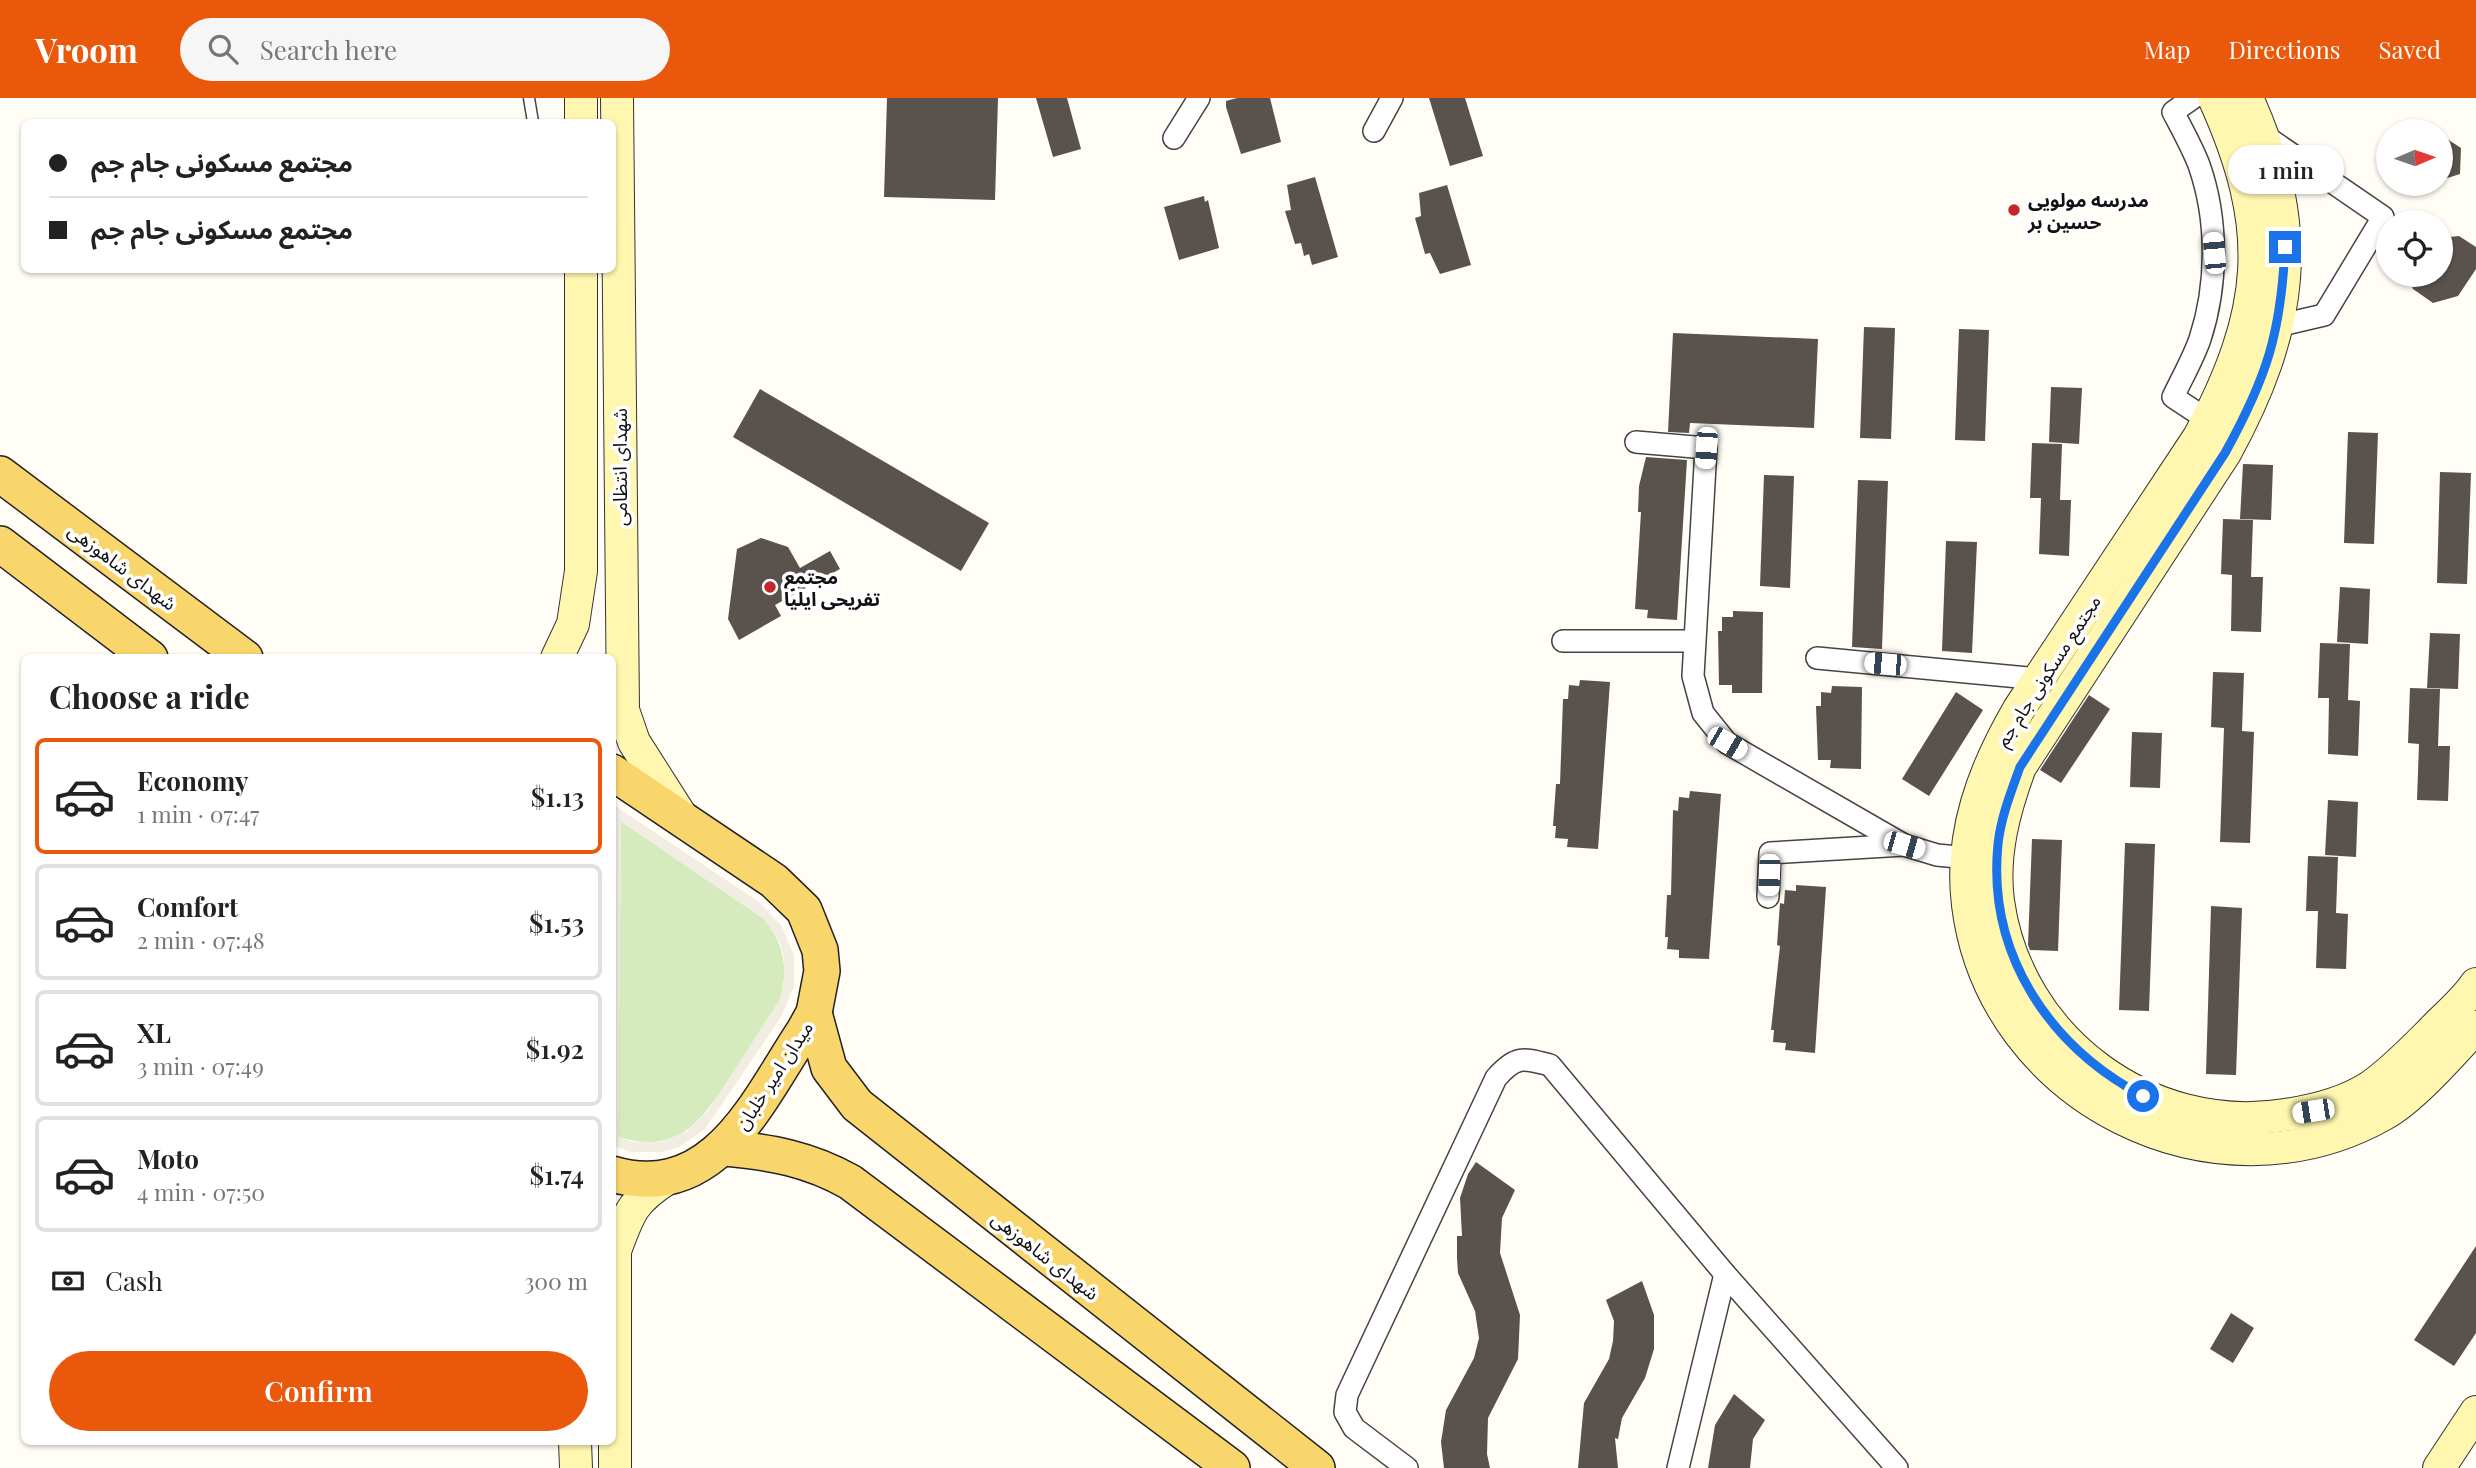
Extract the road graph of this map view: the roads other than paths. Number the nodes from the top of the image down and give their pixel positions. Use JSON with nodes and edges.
{"nodes":[{"id":1,"x":529,"y":98,"type":"edge"},
{"id":2,"x":581,"y":98,"type":"edge"},
{"id":3,"x":617,"y":98,"type":"edge"},
{"id":4,"x":1199,"y":98,"type":"edge"},
{"id":5,"x":1392,"y":98,"type":"edge"},
{"id":6,"x":2193,"y":98,"type":"edge"},
{"id":7,"x":2214,"y":98,"type":"edge"},
{"id":8,"x":2247,"y":98,"type":"edge"},
{"id":9,"x":532,"y":119,"type":"edge"},
{"id":10,"x":581,"y":119,"type":"edge"},
{"id":11,"x":616,"y":119,"type":"edge"},
{"id":12,"x":1374,"y":131,"type":"dead end"},
{"id":13,"x":1174,"y":138,"type":"dead end"},
{"id":14,"x":2250,"y":141,"type":"junction"},
{"id":15,"x":616,"y":203,"type":"edge"},
{"id":16,"x":581,"y":273,"type":"edge"},
{"id":17,"x":2277,"y":326,"type":"junction"},
{"id":18,"x":2221,"y":428,"type":"junction"},
{"id":19,"x":1636,"y":442,"type":"dead end"},
{"id":20,"x":0,"y":474,"type":"edge"},
{"id":21,"x":0,"y":544,"type":"edge"},
{"id":22,"x":1563,"y":641,"type":"dead end"},
{"id":23,"x":1694,"y":641,"type":"junction"},
{"id":24,"x":145,"y":654,"type":"edge"},
{"id":25,"x":240,"y":654,"type":"edge"},
{"id":26,"x":558,"y":654,"type":"edge"},
{"id":27,"x":1817,"y":658,"type":"dead end"},
{"id":28,"x":2039,"y":679,"type":"junction"},
{"id":29,"x":616,"y":775,"type":"edge"},
{"id":30,"x":684,"y":820,"type":"junction"},
{"id":31,"x":1904,"y":845,"type":"junction"},
{"id":32,"x":1968,"y":858,"type":"junction"},
{"id":33,"x":1768,"y":897,"type":"dead end"},
{"id":34,"x":2476,"y":984,"type":"edge"},
{"id":35,"x":814,"y":1013,"type":"junction"},
{"id":36,"x":2476,"y":1027,"type":"edge"},
{"id":37,"x":2137,"y":1110,"type":"junction"},
{"id":38,"x":724,"y":1148,"type":"junction"},
{"id":39,"x":616,"y":1175,"type":"edge"},
{"id":40,"x":668,"y":1178,"type":"junction"},
{"id":41,"x":616,"y":1248,"type":"edge"},
{"id":42,"x":1725,"y":1274,"type":"junction"},
{"id":43,"x":2476,"y":1412,"type":"edge"},
{"id":44,"x":575,"y":1445,"type":"edge"},
{"id":45,"x":615,"y":1445,"type":"edge"},
{"id":46,"x":576,"y":1468,"type":"edge"},
{"id":47,"x":615,"y":1468,"type":"edge"},
{"id":48,"x":1232,"y":1468,"type":"edge"},
{"id":49,"x":1317,"y":1468,"type":"edge"},
{"id":50,"x":1407,"y":1468,"type":"edge"},
{"id":51,"x":1678,"y":1468,"type":"edge"},
{"id":52,"x":1897,"y":1468,"type":"edge"},
{"id":53,"x":2439,"y":1468,"type":"edge"}],
"edges":[{"from":1,"to":9,"type":"lane"},
{"from":2,"to":10,"type":"street"},
{"from":3,"to":11,"type":"street","name":"شهدای انتظامی"},
{"from":4,"to":13,"type":"street"},
{"from":5,"to":12,"type":"street"},
{"from":6,"to":18,"type":"street"},
{"from":7,"to":14,"type":"street","name":"مجتمع مسکونی جام جم"},
{"from":8,"to":14,"type":"street","name":"مجتمع مسکونی جام جم"},
{"from":14,"to":17,"type":"street","name":"مجتمع مسکونی جام جم"},
{"from":14,"to":17,"type":"street"},
{"from":14,"to":18,"type":"street","name":"مجتمع مسکونی جام جم"},
{"from":15,"to":30,"type":"street","name":"شهدای انتظامی"},
{"from":16,"to":26,"type":"street","name":"شهدای انتظامی"},
{"from":17,"to":18,"type":"street","name":"مجتمع مسکونی جام جم"},
{"from":18,"to":28,"type":"street","name":"مجتمع مسکونی جام جم"},
{"from":18,"to":37,"type":"street","name":"مجتمع مسکونی جام جم"},
{"from":19,"to":23,"type":"street"},
{"from":20,"to":25,"type":"main road","name":"شهدای شاهوزهی"},
{"from":21,"to":24,"type":"main road"},
{"from":22,"to":23,"type":"street"},
{"from":23,"to":31,"type":"street"},
{"from":27,"to":28,"type":"street"},
{"from":28,"to":32,"type":"street","name":"مجتمع مسکونی جام جم"},
{"from":29,"to":30,"type":"main road","name":"میدان امیر خلبان"},
{"from":30,"to":35,"type":"main road","name":"میدان امیر خلبان"},
{"from":31,"to":32,"type":"street"},
{"from":31,"to":33,"type":"street"},
{"from":32,"to":37,"type":"street","name":"مجتمع مسکونی جام جم"},
{"from":34,"to":37,"type":"street","name":"مجتمع مسکونی جام جم"},
{"from":35,"to":38,"type":"main road","name":"میدان امیر خلبان"},
{"from":35,"to":49,"type":"main road","name":"شهدای شاهوزهی"},
{"from":36,"to":37,"type":"street","name":"مجتمع مسکونی جام جم"},
{"from":38,"to":40,"type":"main road","name":"میدان امیر خلبان"},
{"from":38,"to":48,"type":"main road"},
{"from":39,"to":40,"type":"main road","name":"میدان امیر خلبان"},
{"from":40,"to":41,"type":"street"},
{"from":42,"to":50,"type":"street"},
{"from":42,"to":51,"type":"street"},
{"from":42,"to":52,"type":"street"},
{"from":43,"to":53,"type":"street"},
{"from":44,"to":46,"type":"street"},
{"from":45,"to":47,"type":"street"}]}
